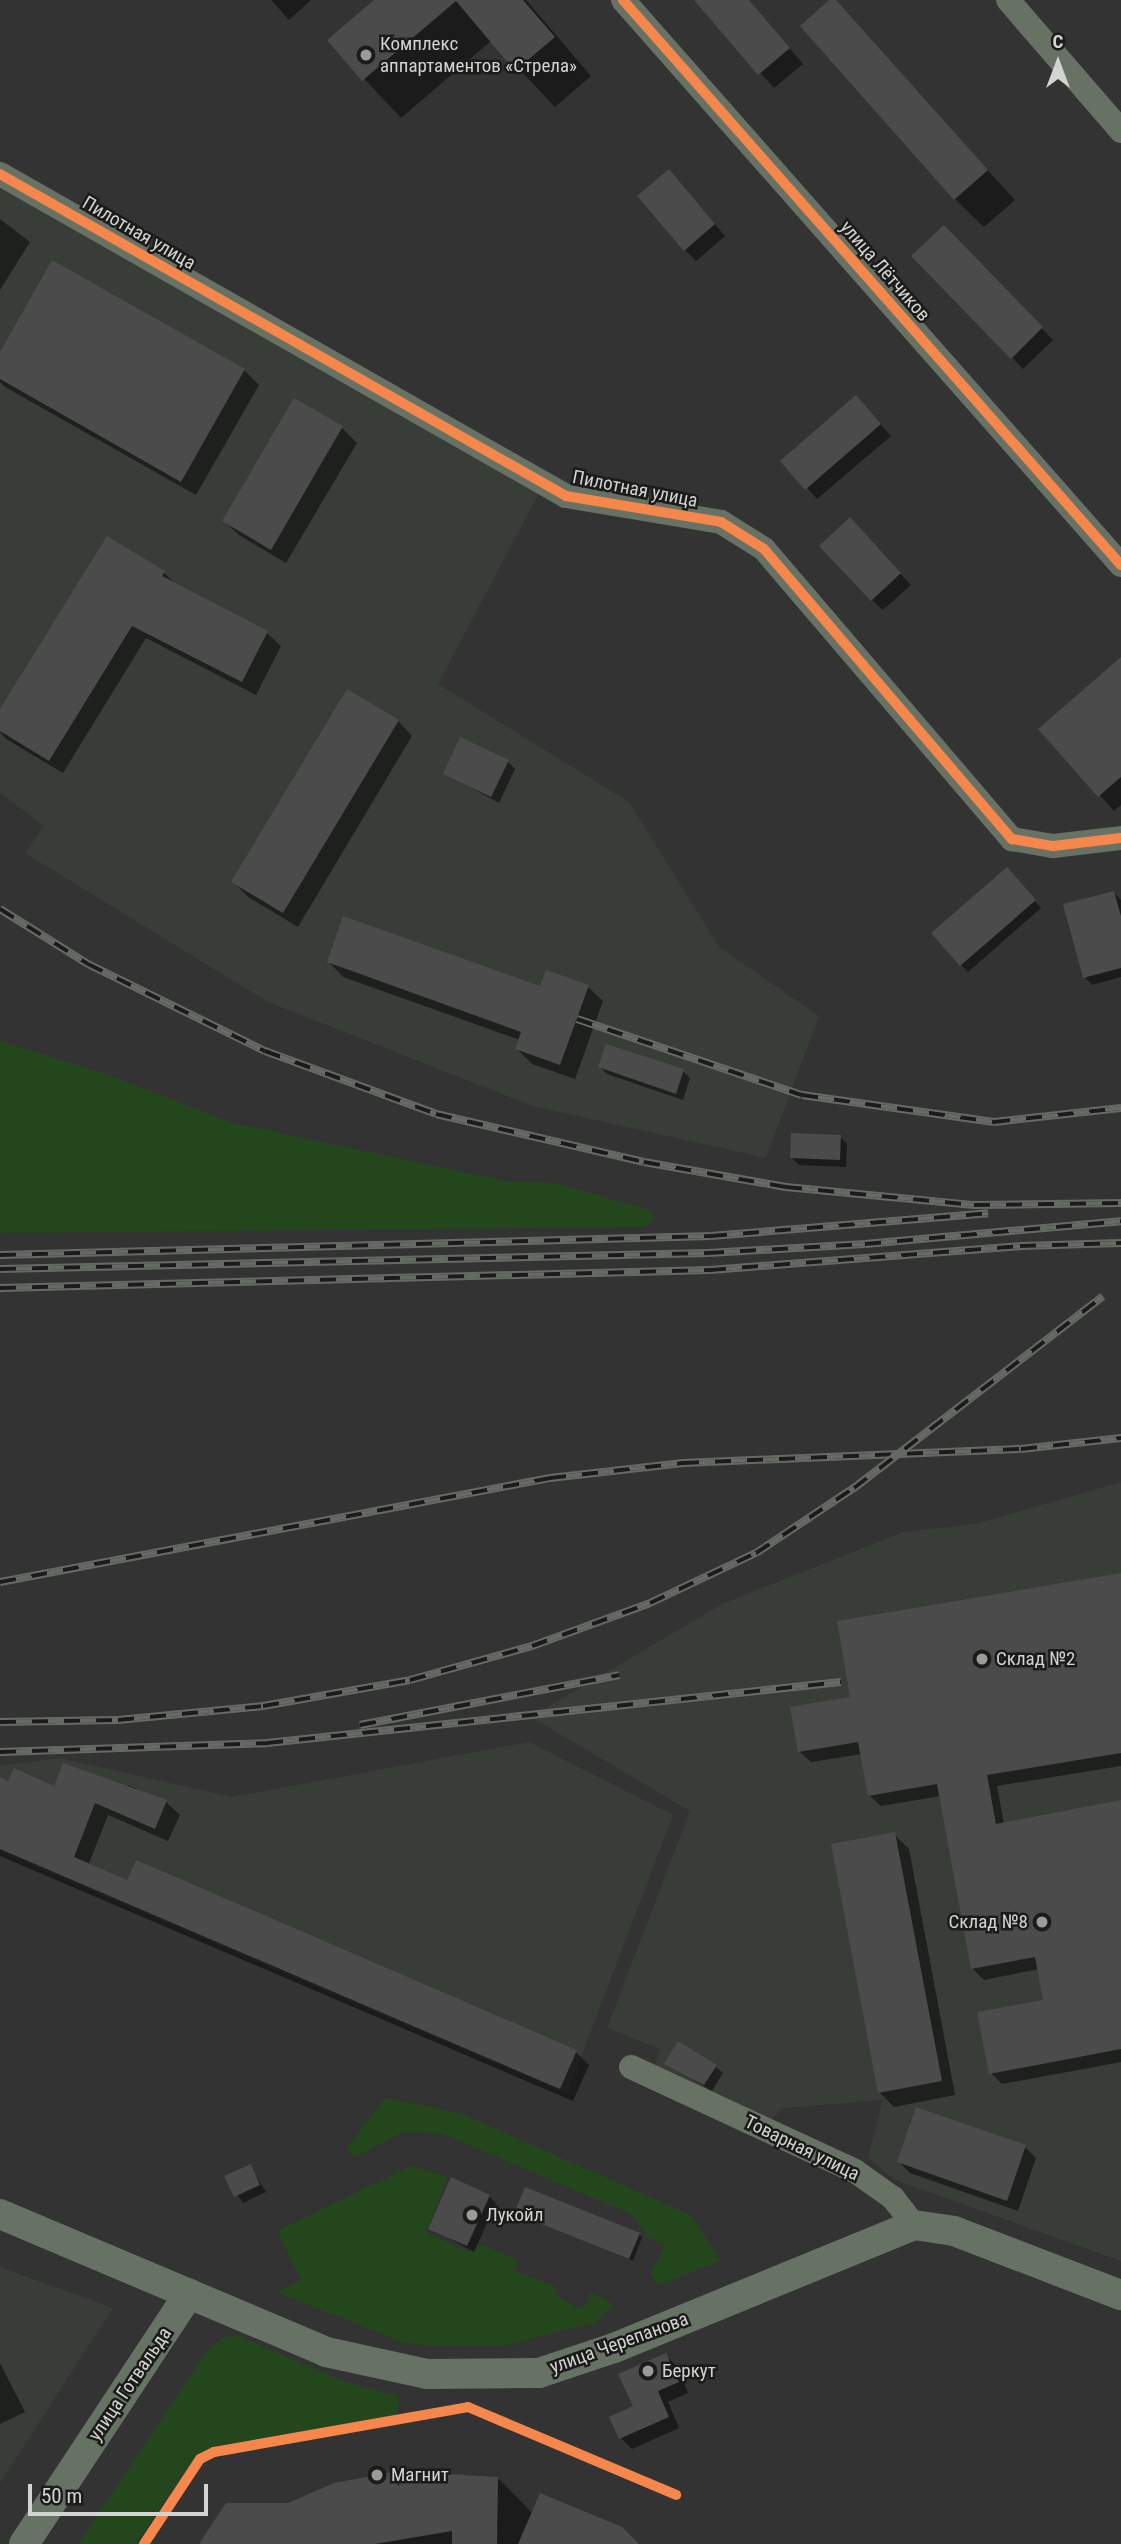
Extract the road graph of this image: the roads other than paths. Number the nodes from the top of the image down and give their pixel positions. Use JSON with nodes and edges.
{"nodes":[{"id":1,"x":623,"y":0,"type":"edge"},
{"id":2,"x":1008,"y":0,"type":"edge"},
{"id":3,"x":1121,"y":131,"type":"edge"},
{"id":4,"x":0,"y":174,"type":"edge"},
{"id":5,"x":1121,"y":565,"type":"edge"},
{"id":6,"x":1121,"y":838,"type":"edge"},
{"id":7,"x":631,"y":2067,"type":"dead end"},
{"id":8,"x":0,"y":2214,"type":"edge"},
{"id":9,"x":914,"y":2225,"type":"junction"},
{"id":10,"x":189,"y":2294,"type":"junction"},
{"id":11,"x":1121,"y":2295,"type":"edge"},
{"id":12,"x":24,"y":2544,"type":"edge"}],
"edges":[{"from":1,"to":5,"type":"street","name":"улица Лётчиков"},
{"from":2,"to":3,"type":"street"},
{"from":4,"to":6,"type":"street","name":"Пилотная улица"},
{"from":7,"to":9,"type":"street","name":"Товарная улица"},
{"from":8,"to":10,"type":"main road","name":"улица Черепанова"},
{"from":9,"to":10,"type":"main road","name":"улица Черепанова"},
{"from":9,"to":11,"type":"main road"},
{"from":10,"to":12,"type":"main road","name":"улица Готвальда"}]}
